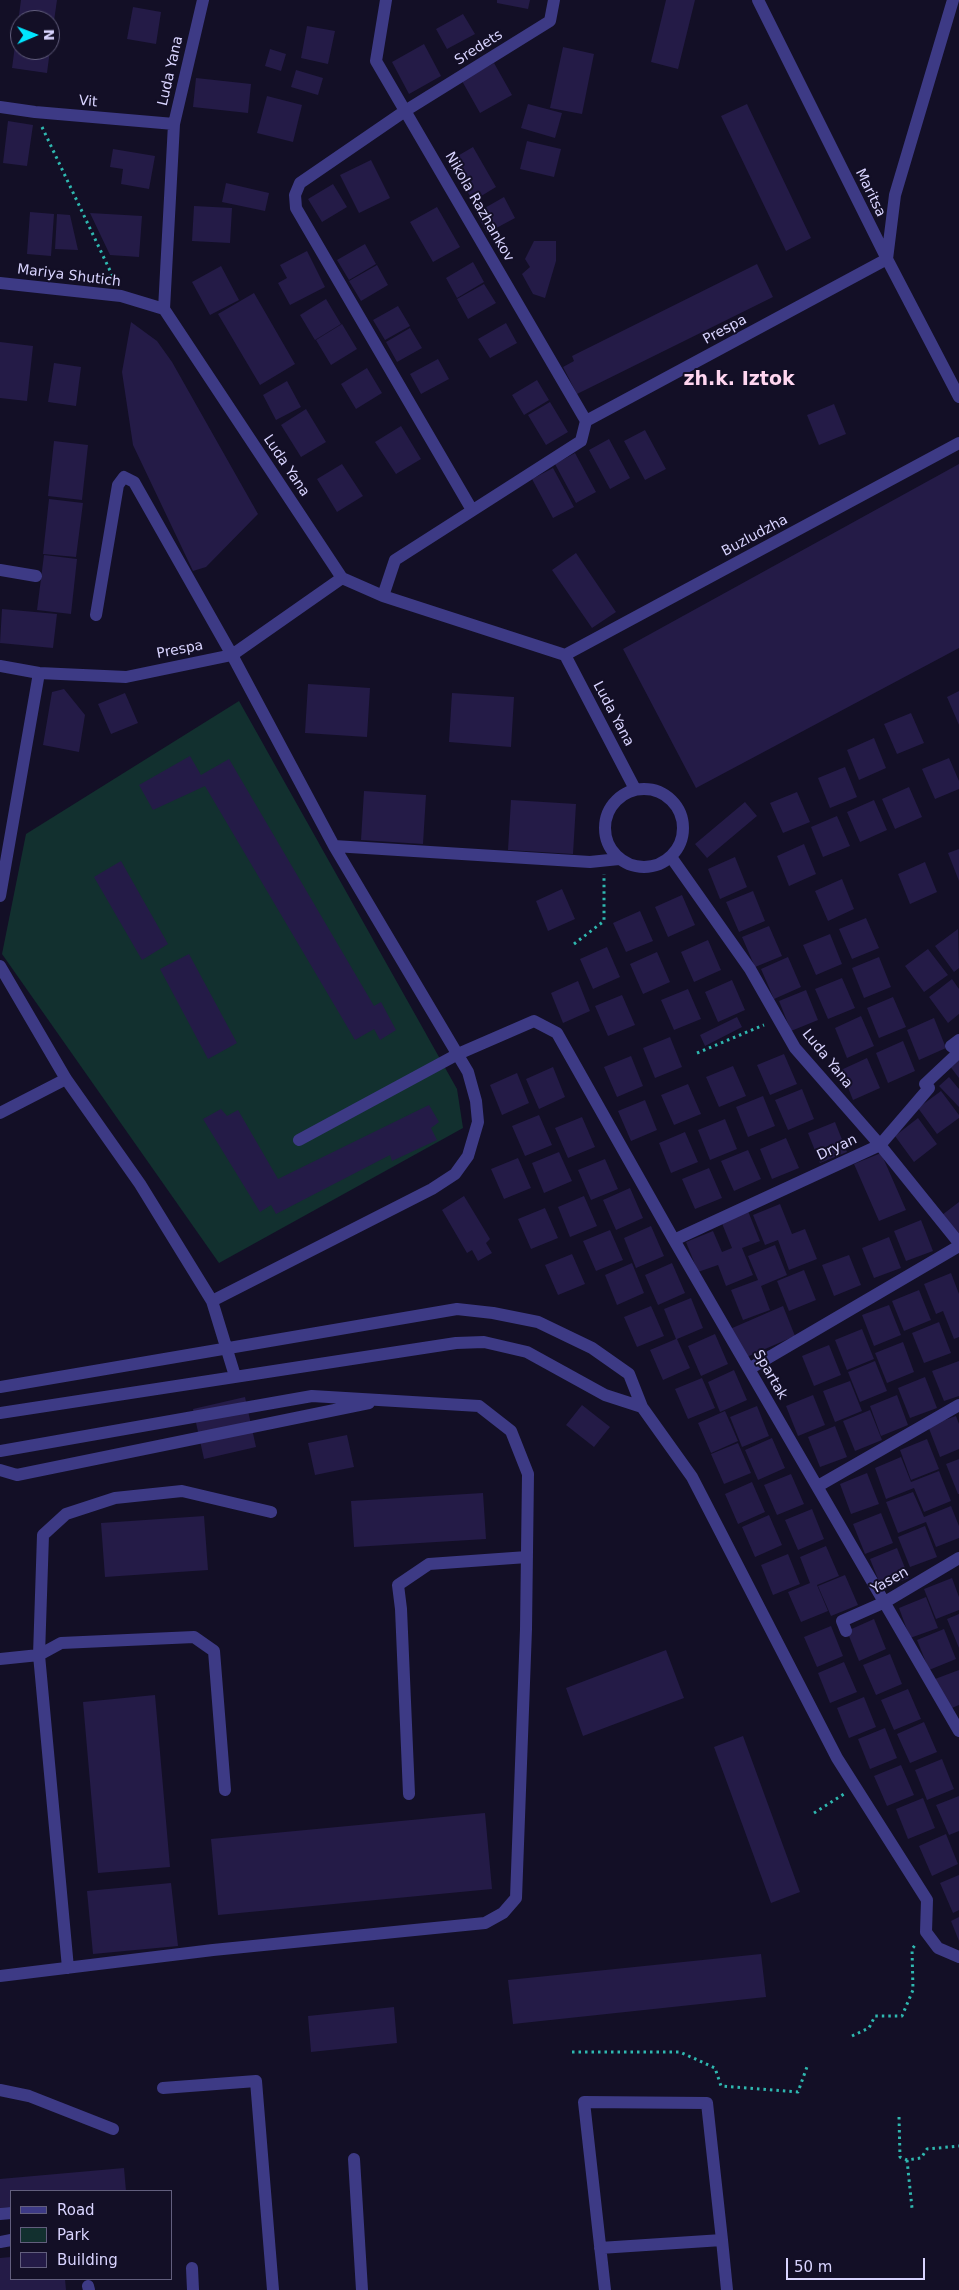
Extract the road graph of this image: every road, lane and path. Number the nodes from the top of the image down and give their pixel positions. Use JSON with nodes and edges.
{"nodes":[{"id":1,"x":203,"y":0,"type":"edge"},
{"id":2,"x":386,"y":0,"type":"edge"},
{"id":3,"x":554,"y":0,"type":"edge"},
{"id":4,"x":758,"y":0,"type":"edge"},
{"id":5,"x":953,"y":0,"type":"edge"},
{"id":6,"x":0,"y":107,"type":"edge"},
{"id":7,"x":405,"y":111,"type":"junction"},
{"id":8,"x":35,"y":112,"type":"junction"},
{"id":9,"x":174,"y":124,"type":"junction"},
{"id":10,"x":887,"y":259,"type":"junction"},
{"id":11,"x":0,"y":282,"type":"edge"},
{"id":12,"x":121,"y":296,"type":"junction"},
{"id":13,"x":164,"y":309,"type":"junction"},
{"id":14,"x":959,"y":397,"type":"edge"},
{"id":15,"x":586,"y":421,"type":"junction"},
{"id":16,"x":959,"y":443,"type":"edge"},
{"id":17,"x":472,"y":510,"type":"junction"},
{"id":18,"x":0,"y":570,"type":"edge"},
{"id":19,"x":36,"y":576,"type":"dead end"},
{"id":20,"x":342,"y":578,"type":"junction"},
{"id":21,"x":383,"y":596,"type":"junction"},
{"id":22,"x":96,"y":615,"type":"dead end"},
{"id":23,"x":232,"y":655,"type":"junction"},
{"id":24,"x":565,"y":655,"type":"junction"},
{"id":25,"x":0,"y":666,"type":"edge"},
{"id":26,"x":39,"y":673,"type":"junction"},
{"id":27,"x":635,"y":788,"type":"junction"},
{"id":28,"x":334,"y":846,"type":"junction"},
{"id":29,"x":671,"y":858,"type":"junction"},
{"id":30,"x":619,"y":859,"type":"junction"},
{"id":31,"x":604,"y":860,"type":"junction"},
{"id":32,"x":0,"y":896,"type":"edge"},
{"id":33,"x":574,"y":944,"type":"dead end"},
{"id":34,"x":0,"y":966,"type":"edge"},
{"id":35,"x":779,"y":1019,"type":"junction"},
{"id":36,"x":959,"y":1040,"type":"edge"},
{"id":37,"x":697,"y":1053,"type":"dead end"},
{"id":38,"x":458,"y":1054,"type":"junction"},
{"id":39,"x":66,"y":1079,"type":"junction"},
{"id":40,"x":0,"y":1113,"type":"edge"},
{"id":41,"x":299,"y":1140,"type":"dead end"},
{"id":42,"x":880,"y":1145,"type":"junction"},
{"id":43,"x":674,"y":1240,"type":"junction"},
{"id":44,"x":959,"y":1244,"type":"edge"},
{"id":45,"x":212,"y":1301,"type":"junction"},
{"id":46,"x":226,"y":1347,"type":"junction"},
{"id":47,"x":749,"y":1369,"type":"junction"},
{"id":48,"x":235,"y":1376,"type":"junction"},
{"id":49,"x":0,"y":1387,"type":"edge"},
{"id":50,"x":386,"y":1400,"type":"junction"},
{"id":51,"x":959,"y":1405,"type":"edge"},
{"id":52,"x":642,"y":1407,"type":"junction"},
{"id":53,"x":0,"y":1413,"type":"edge"},
{"id":54,"x":0,"y":1451,"type":"edge"},
{"id":55,"x":0,"y":1470,"type":"edge"},
{"id":56,"x":818,"y":1486,"type":"junction"},
{"id":57,"x":271,"y":1512,"type":"dead end"},
{"id":58,"x":527,"y":1558,"type":"junction"},
{"id":59,"x":959,"y":1558,"type":"edge"},
{"id":60,"x":885,"y":1602,"type":"junction"},
{"id":61,"x":846,"y":1630,"type":"dead end"},
{"id":62,"x":39,"y":1655,"type":"junction"},
{"id":63,"x":0,"y":1659,"type":"edge"},
{"id":64,"x":955,"y":1715,"type":"edge"},
{"id":65,"x":959,"y":1732,"type":"edge"},
{"id":66,"x":855,"y":1787,"type":"junction"},
{"id":67,"x":225,"y":1790,"type":"dead end"},
{"id":68,"x":409,"y":1794,"type":"dead end"},
{"id":69,"x":814,"y":1812,"type":"dead end"},
{"id":70,"x":926,"y":1932,"type":"junction"},
{"id":71,"x":959,"y":1957,"type":"edge"},
{"id":72,"x":68,"y":1968,"type":"junction"},
{"id":73,"x":0,"y":1976,"type":"edge"},
{"id":74,"x":852,"y":2036,"type":"dead end"},
{"id":75,"x":572,"y":2052,"type":"dead end"},
{"id":76,"x":808,"y":2064,"type":"dead end"},
{"id":77,"x":162,"y":2088,"type":"dead end"},
{"id":78,"x":0,"y":2090,"type":"edge"},
{"id":79,"x":899,"y":2117,"type":"dead end"},
{"id":80,"x":114,"y":2129,"type":"dead end"},
{"id":81,"x":959,"y":2146,"type":"edge"},
{"id":82,"x":354,"y":2159,"type":"dead end"},
{"id":83,"x":907,"y":2160,"type":"junction"},
{"id":84,"x":912,"y":2208,"type":"dead end"},
{"id":85,"x":722,"y":2240,"type":"junction"},
{"id":86,"x":600,"y":2248,"type":"junction"},
{"id":87,"x":192,"y":2268,"type":"dead end"},
{"id":88,"x":193,"y":2290,"type":"edge"},
{"id":89,"x":273,"y":2290,"type":"edge"},
{"id":90,"x":362,"y":2290,"type":"edge"},
{"id":91,"x":605,"y":2290,"type":"edge"},
{"id":92,"x":727,"y":2290,"type":"edge"}],
"edges":[{"from":1,"to":9,"type":"street","name":"Luda Yana"},
{"from":2,"to":7,"type":"street","name":"Nikola Razhankov"},
{"from":3,"to":7,"type":"street","name":"Sredets"},
{"from":4,"to":10,"type":"street","name":"Maritsa"},
{"from":5,"to":10,"type":"street"},
{"from":6,"to":8,"type":"street","name":"Vit"},
{"from":7,"to":15,"type":"street","name":"Nikola Razhankov"},
{"from":7,"to":17,"type":"street","name":"Sredets"},
{"from":8,"to":9,"type":"street","name":"Vit"},
{"from":8,"to":12,"type":"path"},
{"from":9,"to":13,"type":"street","name":"Luda Yana"},
{"from":10,"to":14,"type":"street","name":"Maritsa"},
{"from":10,"to":15,"type":"street","name":"Prespa"},
{"from":11,"to":12,"type":"street","name":"Mariya Shutich"},
{"from":12,"to":13,"type":"street","name":"Mariya Shutich"},
{"from":13,"to":20,"type":"street","name":"Luda Yana"},
{"from":15,"to":17,"type":"street"},
{"from":16,"to":24,"type":"street","name":"Buzludzha"},
{"from":17,"to":21,"type":"street"},
{"from":18,"to":19,"type":"street"},
{"from":20,"to":21,"type":"street"},
{"from":20,"to":23,"type":"street","name":"Prespa"},
{"from":21,"to":24,"type":"street"},
{"from":22,"to":23,"type":"street"},
{"from":23,"to":26,"type":"street","name":"Prespa"},
{"from":23,"to":28,"type":"street"},
{"from":24,"to":27,"type":"street","name":"Luda Yana"},
{"from":25,"to":26,"type":"street","name":"Prespa"},
{"from":26,"to":32,"type":"street"},
{"from":27,"to":29,"type":"street"},
{"from":27,"to":30,"type":"street"},
{"from":28,"to":31,"type":"street"},
{"from":28,"to":38,"type":"street"},
{"from":29,"to":30,"type":"street"},
{"from":29,"to":35,"type":"street","name":"Luda Yana"},
{"from":30,"to":31,"type":"street"},
{"from":31,"to":33,"type":"path"},
{"from":34,"to":39,"type":"street"},
{"from":35,"to":37,"type":"path"},
{"from":35,"to":42,"type":"street","name":"Luda Yana"},
{"from":36,"to":42,"type":"street","name":"Dryan"},
{"from":38,"to":41,"type":"street"},
{"from":38,"to":43,"type":"street","name":"Spartak"},
{"from":38,"to":45,"type":"street"},
{"from":39,"to":40,"type":"street"},
{"from":39,"to":45,"type":"street"},
{"from":42,"to":43,"type":"street","name":"Dryan"},
{"from":42,"to":44,"type":"street","name":"Luda Yana"},
{"from":43,"to":47,"type":"street","name":"Spartak"},
{"from":44,"to":47,"type":"street"},
{"from":45,"to":46,"type":"street"},
{"from":46,"to":48,"type":"street"},
{"from":46,"to":49,"type":"street"},
{"from":46,"to":52,"type":"street"},
{"from":47,"to":56,"type":"street","name":"Spartak"},
{"from":48,"to":52,"type":"street"},
{"from":48,"to":53,"type":"street"},
{"from":50,"to":54,"type":"street"},
{"from":50,"to":55,"type":"street"},
{"from":50,"to":58,"type":"street"},
{"from":51,"to":56,"type":"street"},
{"from":52,"to":66,"type":"street"},
{"from":56,"to":60,"type":"street","name":"Spartak"},
{"from":57,"to":62,"type":"street"},
{"from":58,"to":68,"type":"street"},
{"from":58,"to":72,"type":"street"},
{"from":59,"to":60,"type":"street","name":"Yasen"},
{"from":60,"to":61,"type":"street","name":"Yasen"},
{"from":60,"to":64,"type":"street","name":"Spartak"},
{"from":62,"to":63,"type":"street"},
{"from":62,"to":67,"type":"street"},
{"from":62,"to":72,"type":"street"},
{"from":64,"to":65,"type":"street","name":"Spartak"},
{"from":66,"to":69,"type":"path"},
{"from":66,"to":70,"type":"street"},
{"from":70,"to":71,"type":"street"},
{"from":70,"to":74,"type":"path"},
{"from":72,"to":73,"type":"street"},
{"from":75,"to":76,"type":"path"},
{"from":77,"to":89,"type":"street"},
{"from":78,"to":80,"type":"street"},
{"from":79,"to":83,"type":"path"},
{"from":81,"to":83,"type":"path"},
{"from":82,"to":90,"type":"street"},
{"from":83,"to":84,"type":"path"},
{"from":85,"to":86,"type":"street"},
{"from":85,"to":86,"type":"street"},
{"from":85,"to":92,"type":"street"},
{"from":86,"to":91,"type":"street"},
{"from":87,"to":88,"type":"street"}]}
